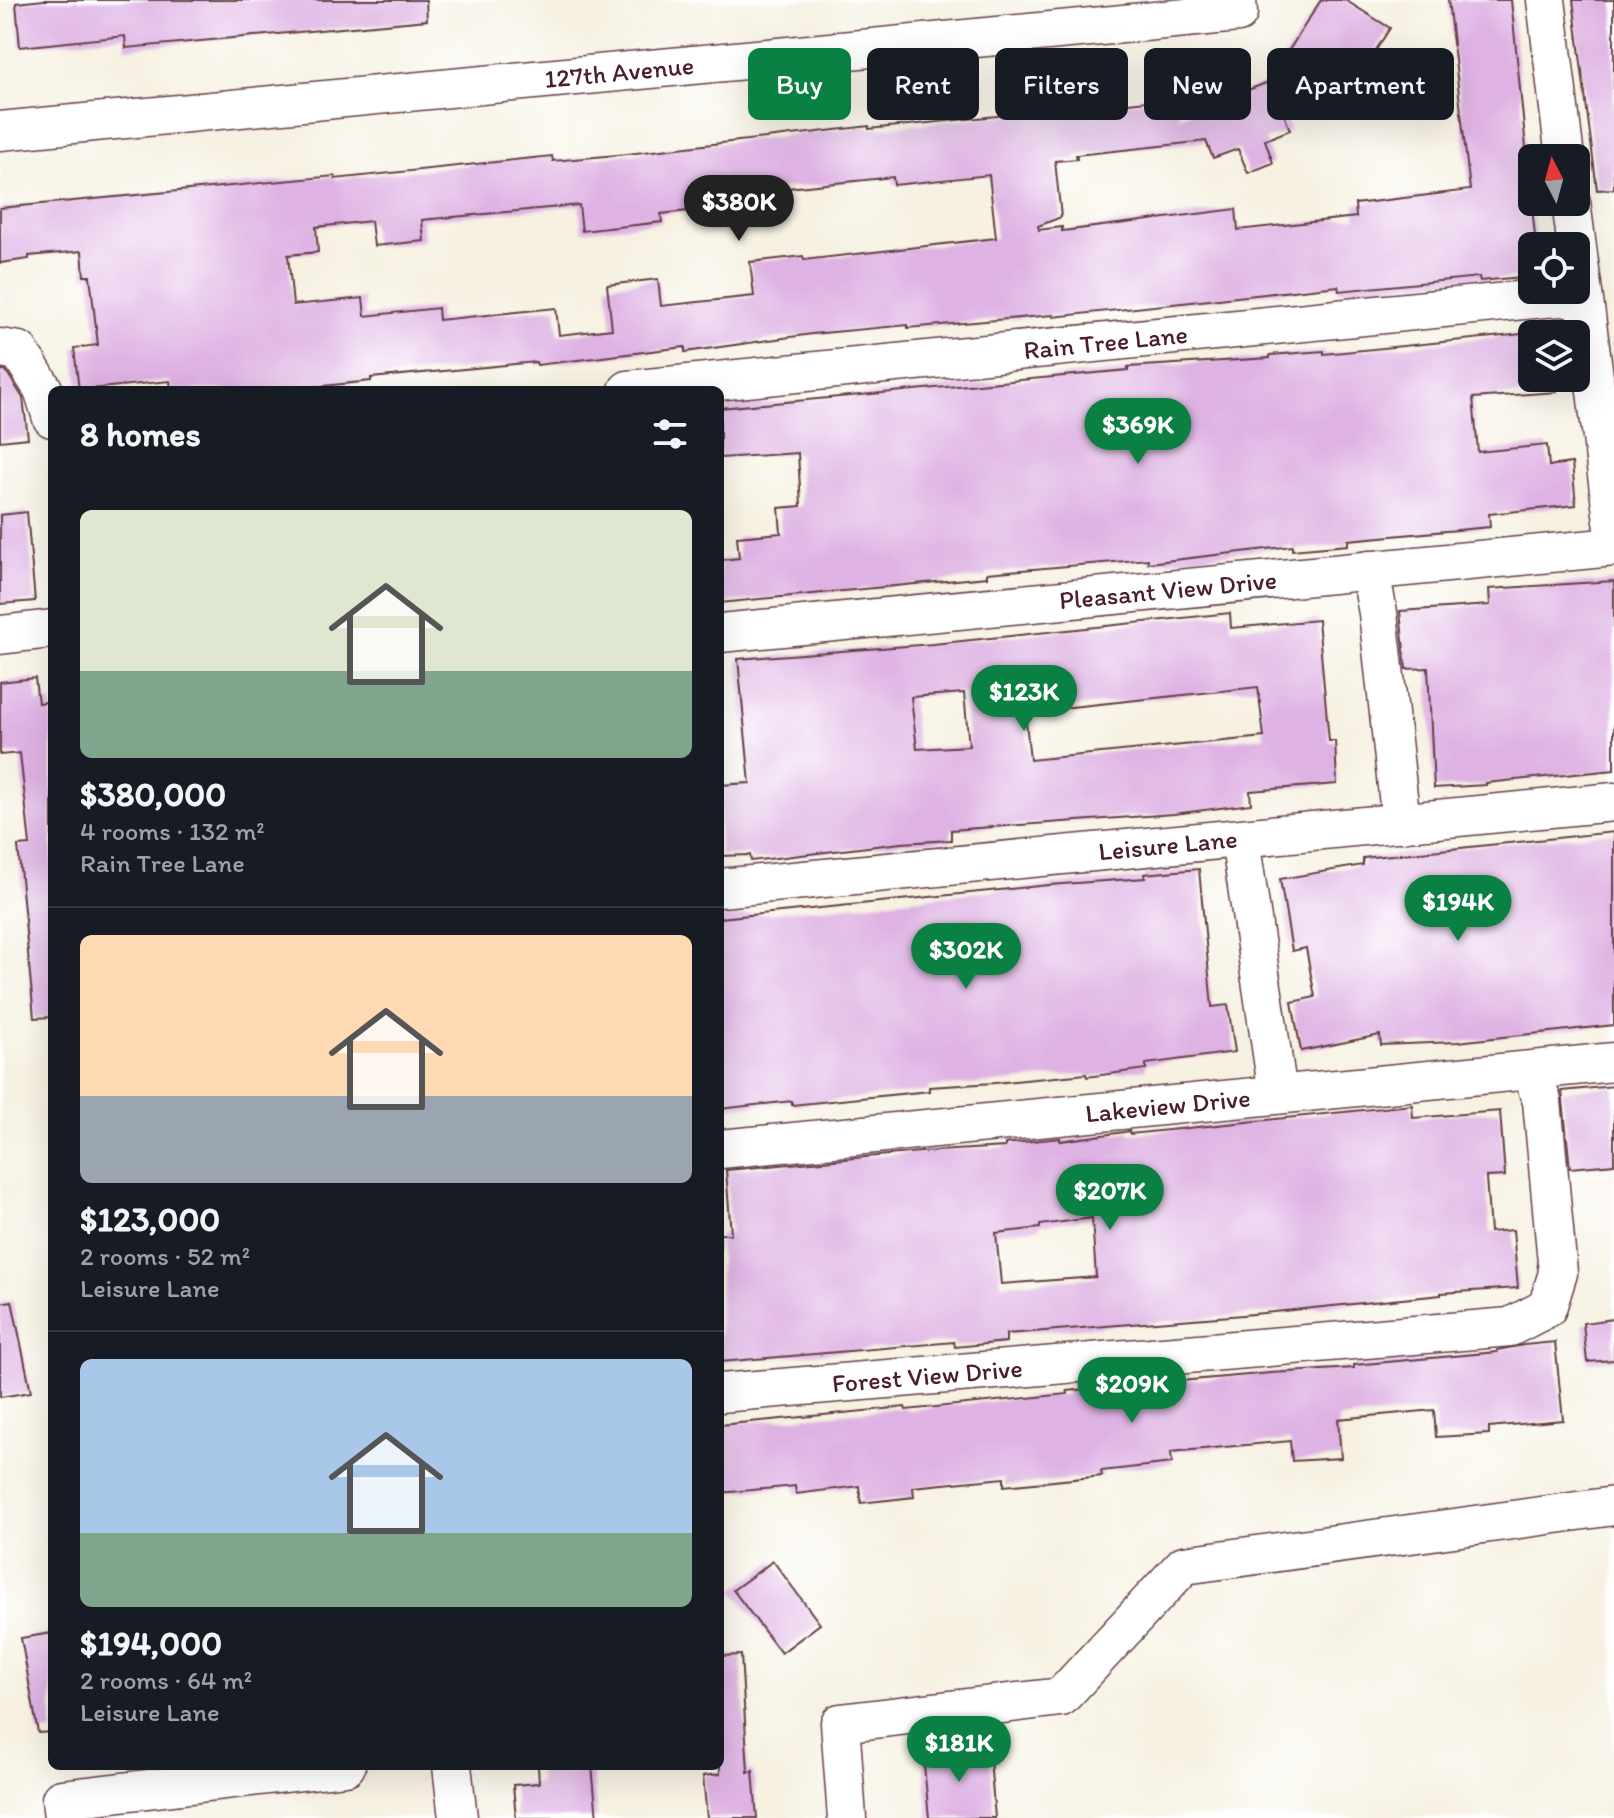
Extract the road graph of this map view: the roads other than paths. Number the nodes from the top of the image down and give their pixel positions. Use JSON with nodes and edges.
{"nodes":[{"id":1,"x":1546,"y":0,"type":"edge"},
{"id":2,"x":1237,"y":7,"type":"edge"},
{"id":3,"x":0,"y":131,"type":"edge"},
{"id":4,"x":1563,"y":144,"type":"edge"},
{"id":5,"x":1518,"y":301,"type":"edge"},
{"id":6,"x":1584,"y":304,"type":"edge"},
{"id":7,"x":0,"y":348,"type":"edge"},
{"id":8,"x":668,"y":386,"type":"edge"},
{"id":9,"x":48,"y":405,"type":"edge"},
{"id":10,"x":1614,"y":528,"type":"edge"},
{"id":11,"x":1614,"y":547,"type":"edge"},
{"id":12,"x":1370,"y":570,"type":"junction"},
{"id":13,"x":48,"y":629,"type":"edge"},
{"id":14,"x":724,"y":633,"type":"edge"},
{"id":15,"x":0,"y":635,"type":"edge"},
{"id":16,"x":1614,"y":802,"type":"edge"},
{"id":17,"x":1401,"y":823,"type":"junction"},
{"id":18,"x":1240,"y":839,"type":"junction"},
{"id":19,"x":724,"y":888,"type":"edge"},
{"id":20,"x":1614,"y":1062,"type":"edge"},
{"id":21,"x":1531,"y":1071,"type":"junction"},
{"id":22,"x":1278,"y":1094,"type":"junction"},
{"id":23,"x":724,"y":1149,"type":"edge"},
{"id":24,"x":724,"y":1393,"type":"edge"},
{"id":25,"x":1614,"y":1506,"type":"edge"},
{"id":26,"x":320,"y":1770,"type":"edge"},
{"id":27,"x":452,"y":1770,"type":"edge"},
{"id":28,"x":62,"y":1809,"type":"edge"},
{"id":29,"x":458,"y":1818,"type":"edge"},
{"id":30,"x":847,"y":1818,"type":"edge"}],
"edges":[{"from":1,"to":4,"type":"street"},
{"from":2,"to":3,"type":"street","name":"127th Avenue"},
{"from":5,"to":8,"type":"street","name":"Rain Tree Lane"},
{"from":6,"to":10,"type":"street"},
{"from":7,"to":9,"type":"street"},
{"from":11,"to":12,"type":"street","name":"Pleasant View Drive"},
{"from":12,"to":14,"type":"street","name":"Pleasant View Drive"},
{"from":12,"to":17,"type":"street"},
{"from":13,"to":15,"type":"street"},
{"from":16,"to":17,"type":"street","name":"Leisure Lane"},
{"from":17,"to":18,"type":"street","name":"Leisure Lane"},
{"from":18,"to":19,"type":"street","name":"Leisure Lane"},
{"from":18,"to":22,"type":"street"},
{"from":20,"to":21,"type":"street","name":"Lakeview Drive"},
{"from":21,"to":22,"type":"street","name":"Lakeview Drive"},
{"from":21,"to":24,"type":"street","name":"Forest View Drive"},
{"from":22,"to":23,"type":"street","name":"Lakeview Drive"},
{"from":25,"to":30,"type":"street"},
{"from":26,"to":28,"type":"street"},
{"from":27,"to":29,"type":"street"}]}
